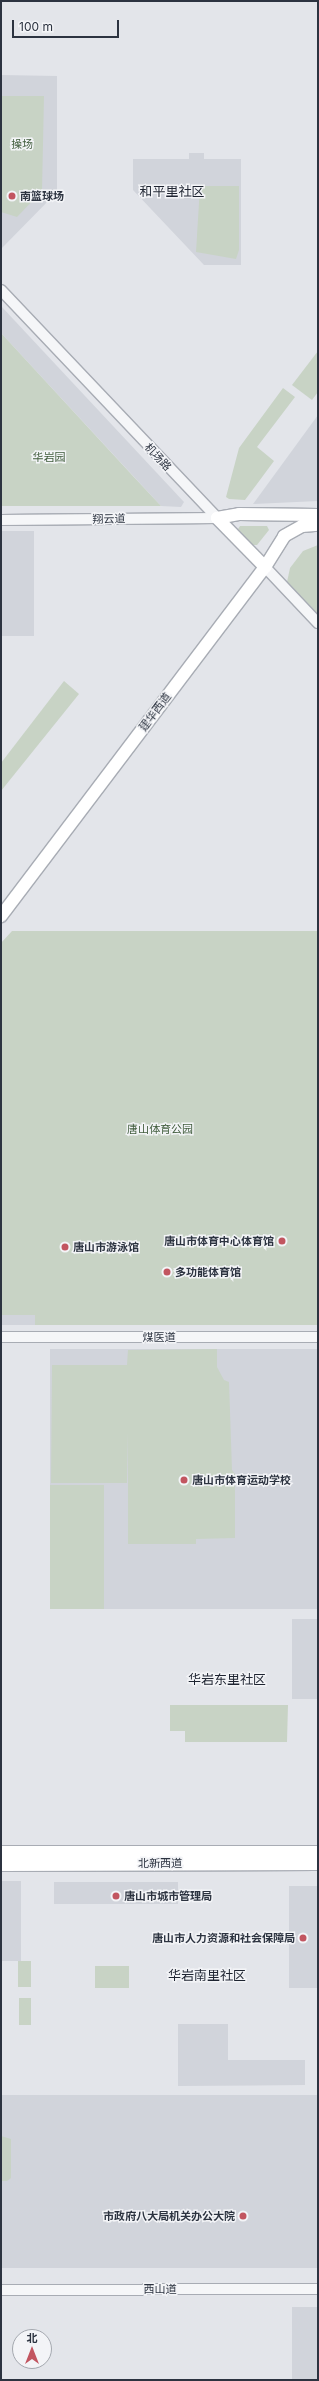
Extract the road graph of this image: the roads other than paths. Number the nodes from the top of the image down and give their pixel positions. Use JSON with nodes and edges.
{"nodes":[{"id":1,"x":1,"y":290,"type":"edge"},
{"id":2,"x":239,"y":514,"type":"junction"},
{"id":3,"x":318,"y":515,"type":"edge"},
{"id":4,"x":217,"y":518,"type":"junction"},
{"id":5,"x":1,"y":520,"type":"edge"},
{"id":6,"x":318,"y":525,"type":"edge"},
{"id":7,"x":229,"y":530,"type":"junction"},
{"id":8,"x":318,"y":532,"type":"edge"},
{"id":9,"x":284,"y":536,"type":"junction"},
{"id":10,"x":246,"y":550,"type":"junction"},
{"id":11,"x":271,"y":556,"type":"junction"},
{"id":12,"x":262,"y":565,"type":"junction"},
{"id":13,"x":318,"y":622,"type":"edge"},
{"id":14,"x":1,"y":904,"type":"edge"},
{"id":15,"x":1,"y":916,"type":"edge"},
{"id":16,"x":1,"y":1337,"type":"edge"},
{"id":17,"x":318,"y":1337,"type":"edge"},
{"id":18,"x":318,"y":1844,"type":"edge"},
{"id":19,"x":1,"y":1852,"type":"edge"},
{"id":20,"x":286,"y":1852,"type":"junction"},
{"id":21,"x":318,"y":1852,"type":"edge"},
{"id":22,"x":264,"y":1862,"type":"junction"},
{"id":23,"x":318,"y":1863,"type":"edge"},
{"id":24,"x":1,"y":1864,"type":"edge"},
{"id":25,"x":318,"y":1871,"type":"edge"},
{"id":26,"x":318,"y":2289,"type":"edge"},
{"id":27,"x":1,"y":2290,"type":"edge"}],
"edges":[{"from":1,"to":4,"type":"street","name":"机场路"},
{"from":2,"to":3,"type":"main road"},
{"from":2,"to":4,"type":"main road"},
{"from":2,"to":7,"type":"main road"},
{"from":4,"to":5,"type":"street","name":"翔云道"},
{"from":4,"to":7,"type":"main road","name":"机场路"},
{"from":6,"to":9,"type":"main road","name":"建华西道"},
{"from":7,"to":10,"type":"main road","name":"机场路"},
{"from":8,"to":9,"type":"main road"},
{"from":9,"to":11,"type":"main road","name":"建华西道"},
{"from":10,"to":11,"type":"main road"},
{"from":10,"to":12,"type":"main road","name":"机场路"},
{"from":11,"to":12,"type":"main road","name":"建华西道"},
{"from":12,"to":13,"type":"street","name":"机场路"},
{"from":12,"to":14,"type":"main road","name":"建华西道"},
{"from":12,"to":15,"type":"main road","name":"建华西道"},
{"from":16,"to":17,"type":"street","name":"煤医道"},
{"from":18,"to":20,"type":"main road"},
{"from":19,"to":20,"type":"main road","name":"北新西道"},
{"from":20,"to":21,"type":"main road","name":"北新西道"},
{"from":22,"to":23,"type":"main road","name":"北新西道"},
{"from":22,"to":24,"type":"main road","name":"北新西道"},
{"from":22,"to":25,"type":"main road"},
{"from":26,"to":27,"type":"street","name":"西山道"}]}
